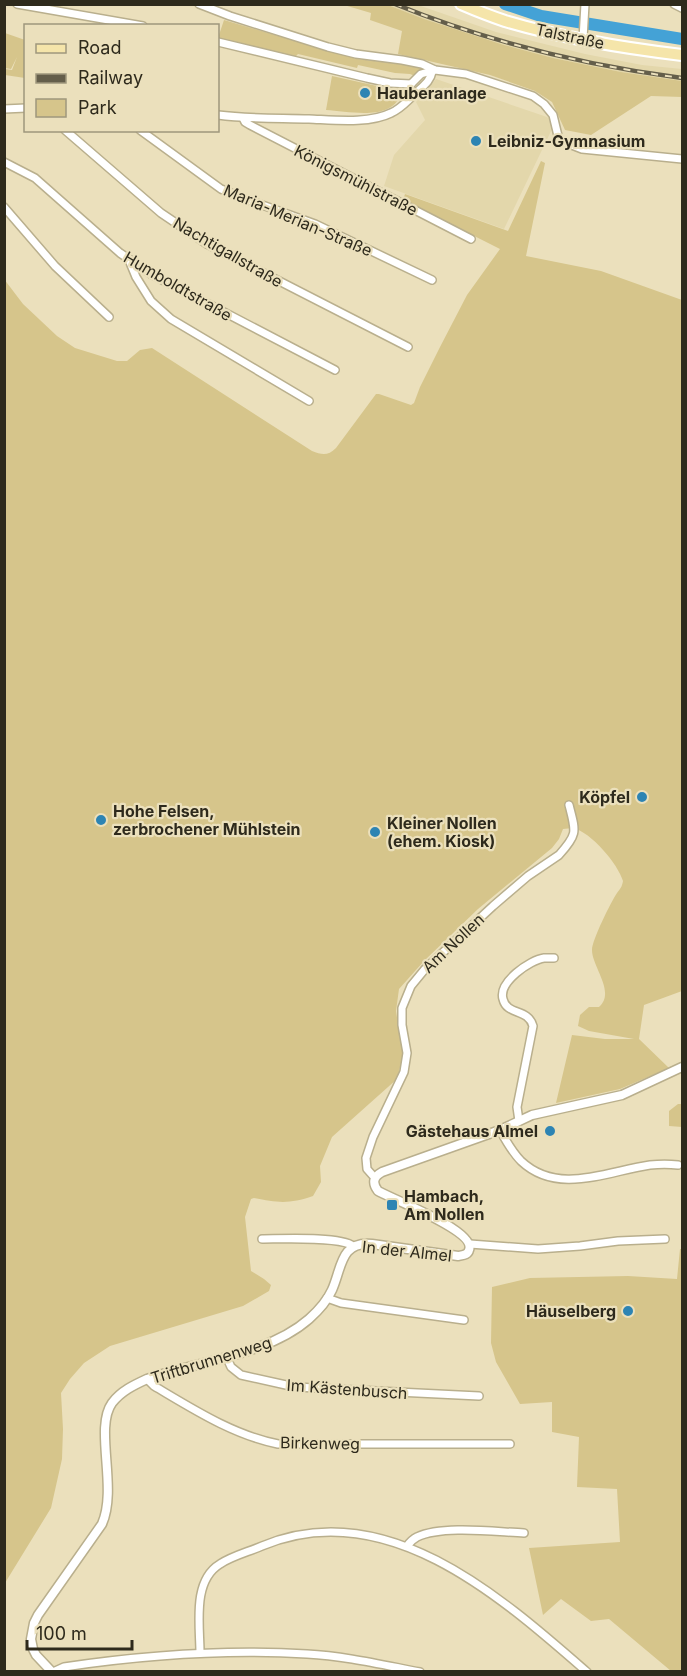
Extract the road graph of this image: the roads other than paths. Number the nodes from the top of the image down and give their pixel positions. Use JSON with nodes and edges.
{"nodes":[{"id":1,"x":17,"y":4,"type":"edge"},
{"id":2,"x":199,"y":4,"type":"edge"},
{"id":3,"x":461,"y":4,"type":"edge"},
{"id":4,"x":585,"y":4,"type":"edge"},
{"id":5,"x":674,"y":4,"type":"edge"},
{"id":6,"x":682,"y":8,"type":"edge"},
{"id":7,"x":132,"y":24,"type":"edge"},
{"id":8,"x":583,"y":30,"type":"junction"},
{"id":9,"x":219,"y":42,"type":"edge"},
{"id":10,"x":682,"y":55,"type":"edge"},
{"id":11,"x":433,"y":71,"type":"junction"},
{"id":12,"x":411,"y":84,"type":"junction"},
{"id":13,"x":418,"y":91,"type":"junction"},
{"id":14,"x":24,"y":108,"type":"edge"},
{"id":15,"x":4,"y":109,"type":"edge"},
{"id":16,"x":219,"y":115,"type":"edge"},
{"id":17,"x":243,"y":118,"type":"junction"},
{"id":18,"x":67,"y":132,"type":"edge"},
{"id":19,"x":143,"y":132,"type":"edge"},
{"id":20,"x":682,"y":159,"type":"edge"},
{"id":21,"x":4,"y":162,"type":"edge"},
{"id":22,"x":4,"y":207,"type":"edge"},
{"id":23,"x":471,"y":239,"type":"dead end"},
{"id":24,"x":129,"y":260,"type":"junction"},
{"id":25,"x":432,"y":280,"type":"dead end"},
{"id":26,"x":109,"y":317,"type":"dead end"},
{"id":27,"x":408,"y":347,"type":"dead end"},
{"id":28,"x":335,"y":370,"type":"dead end"},
{"id":29,"x":309,"y":401,"type":"dead end"},
{"id":30,"x":569,"y":805,"type":"dead end"},
{"id":31,"x":554,"y":958,"type":"dead end"},
{"id":32,"x":682,"y":1067,"type":"edge"},
{"id":33,"x":519,"y":1121,"type":"junction"},
{"id":34,"x":501,"y":1130,"type":"junction"},
{"id":35,"x":678,"y":1165,"type":"dead end"},
{"id":36,"x":375,"y":1178,"type":"junction"},
{"id":37,"x":262,"y":1239,"type":"dead end"},
{"id":38,"x":665,"y":1239,"type":"dead end"},
{"id":39,"x":470,"y":1244,"type":"junction"},
{"id":40,"x":353,"y":1246,"type":"junction"},
{"id":41,"x":327,"y":1298,"type":"junction"},
{"id":42,"x":464,"y":1320,"type":"dead end"},
{"id":43,"x":226,"y":1356,"type":"junction"},
{"id":44,"x":147,"y":1379,"type":"junction"},
{"id":45,"x":479,"y":1395,"type":"dead end"},
{"id":46,"x":510,"y":1444,"type":"dead end"},
{"id":47,"x":524,"y":1533,"type":"dead end"},
{"id":48,"x":407,"y":1546,"type":"junction"},
{"id":49,"x":200,"y":1653,"type":"junction"},
{"id":50,"x":54,"y":1671,"type":"edge"},
{"id":51,"x":420,"y":1671,"type":"edge"},
{"id":52,"x":587,"y":1671,"type":"edge"}],
"edges":[{"from":1,"to":7,"type":"street"},
{"from":2,"to":11,"type":"street"},
{"from":3,"to":8,"type":"main road","name":"Talstraße"},
{"from":4,"to":8,"type":"street"},
{"from":5,"to":6,"type":"street"},
{"from":8,"to":10,"type":"main road","name":"Talstraße"},
{"from":9,"to":12,"type":"street"},
{"from":11,"to":12,"type":"street"},
{"from":11,"to":13,"type":"street"},
{"from":11,"to":20,"type":"street"},
{"from":12,"to":13,"type":"street"},
{"from":13,"to":17,"type":"street"},
{"from":14,"to":15,"type":"street"},
{"from":16,"to":17,"type":"street"},
{"from":17,"to":23,"type":"street","name":"Königsmühlstraße"},
{"from":18,"to":27,"type":"street","name":"Nachtigallstraße"},
{"from":19,"to":25,"type":"street","name":"Maria-Merian-Straße"},
{"from":21,"to":24,"type":"street","name":"Humboldtstraße"},
{"from":22,"to":26,"type":"street"},
{"from":24,"to":28,"type":"street","name":"Humboldtstraße"},
{"from":24,"to":29,"type":"street"},
{"from":30,"to":36,"type":"street","name":"Am Nollen"},
{"from":31,"to":33,"type":"street"},
{"from":32,"to":33,"type":"street"},
{"from":33,"to":34,"type":"street"},
{"from":34,"to":35,"type":"street"},
{"from":34,"to":36,"type":"street"},
{"from":36,"to":39,"type":"street","name":"In der Almel"},
{"from":37,"to":40,"type":"street"},
{"from":38,"to":39,"type":"street"},
{"from":39,"to":40,"type":"street","name":"In der Almel"},
{"from":40,"to":41,"type":"street","name":"Triftbrunnenweg"},
{"from":41,"to":42,"type":"street"},
{"from":41,"to":43,"type":"street","name":"Triftbrunnenweg"},
{"from":43,"to":44,"type":"street","name":"Triftbrunnenweg"},
{"from":43,"to":45,"type":"street","name":"Im Kästenbusch"},
{"from":44,"to":46,"type":"street","name":"Birkenweg"},
{"from":44,"to":50,"type":"street","name":"Triftbrunnenweg"},
{"from":47,"to":48,"type":"street"},
{"from":48,"to":49,"type":"street"},
{"from":48,"to":52,"type":"street"},
{"from":49,"to":50,"type":"street"},
{"from":49,"to":51,"type":"street"}]}
